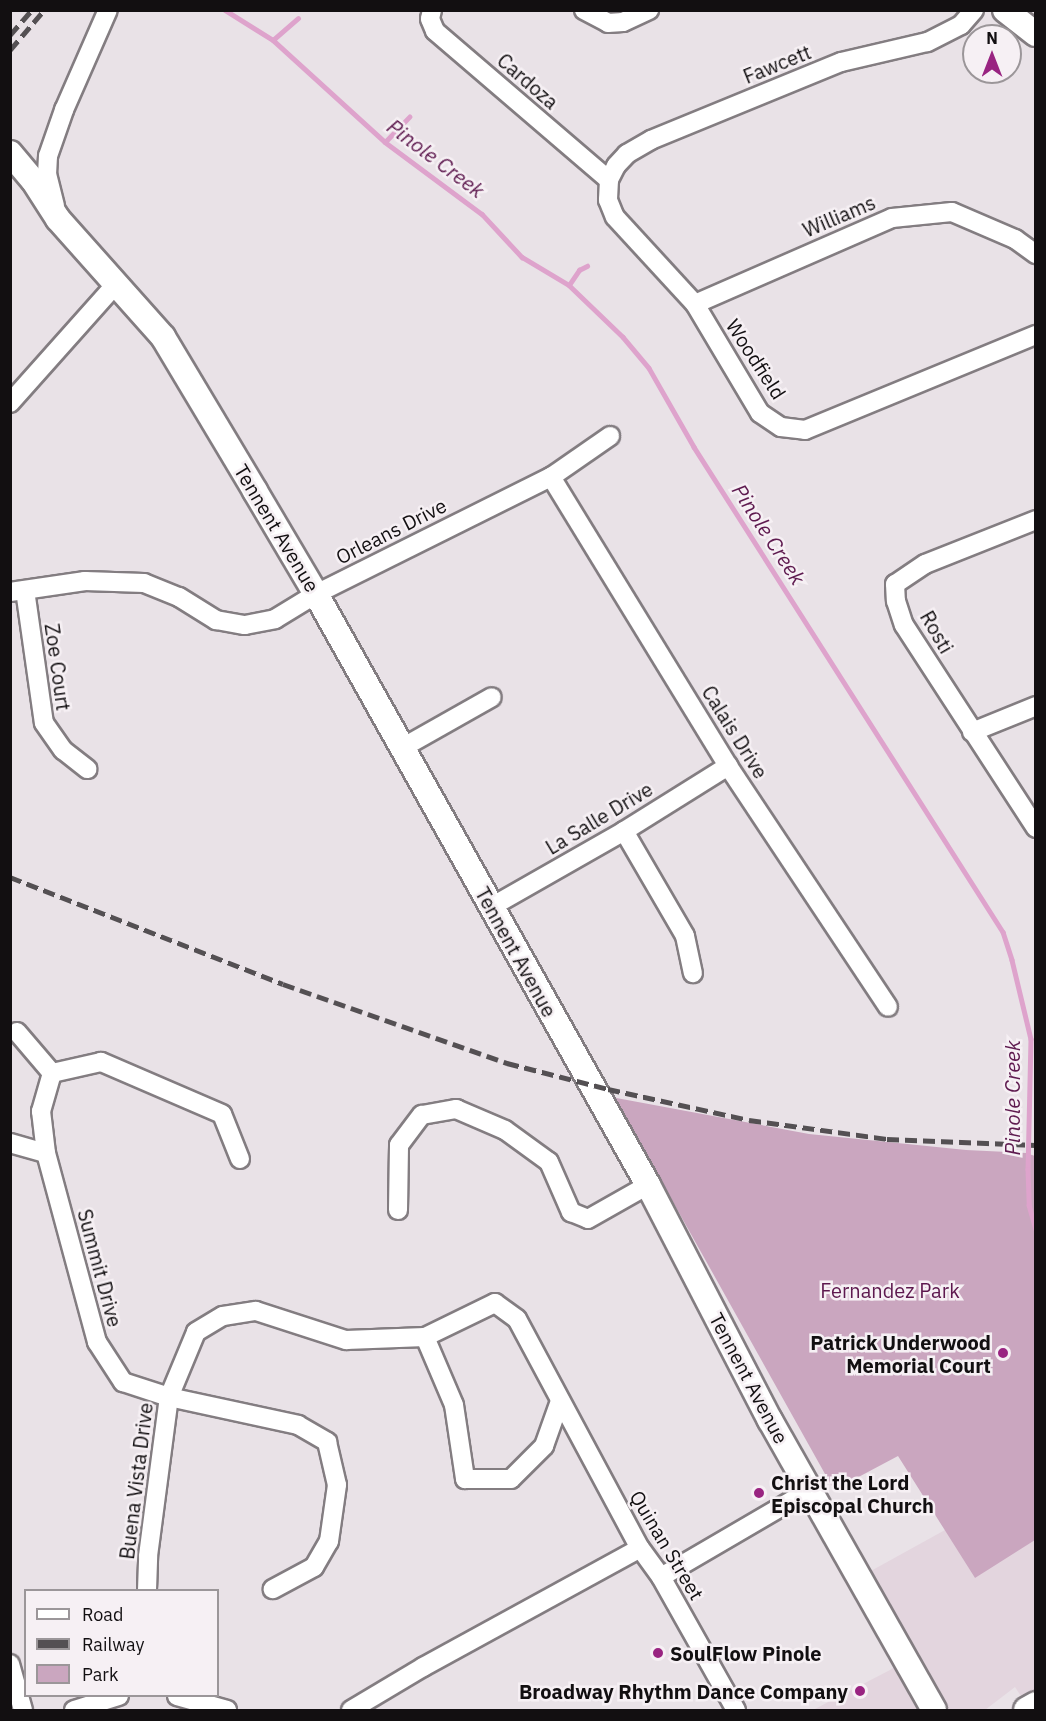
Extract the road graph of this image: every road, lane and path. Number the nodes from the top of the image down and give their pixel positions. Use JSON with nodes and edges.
{"nodes":[{"id":1,"x":108,"y":10,"type":"edge"},
{"id":2,"x":432,"y":10,"type":"edge"},
{"id":3,"x":584,"y":10,"type":"edge"},
{"id":4,"x":649,"y":10,"type":"edge"},
{"id":5,"x":974,"y":10,"type":"edge"},
{"id":6,"x":1005,"y":10,"type":"edge"},
{"id":7,"x":1035,"y":34,"type":"edge"},
{"id":8,"x":10,"y":153,"type":"edge"},
{"id":9,"x":609,"y":180,"type":"junction"},
{"id":10,"x":58,"y":219,"type":"junction"},
{"id":11,"x":1035,"y":255,"type":"edge"},
{"id":12,"x":116,"y":284,"type":"junction"},
{"id":13,"x":694,"y":304,"type":"junction"},
{"id":14,"x":1035,"y":335,"type":"edge"},
{"id":15,"x":10,"y":403,"type":"edge"},
{"id":16,"x":610,"y":436,"type":"dead end"},
{"id":17,"x":551,"y":477,"type":"junction"},
{"id":18,"x":1035,"y":520,"type":"edge"},
{"id":19,"x":18,"y":591,"type":"edge"},
{"id":20,"x":316,"y":594,"type":"junction"},
{"id":21,"x":492,"y":697,"type":"dead end"},
{"id":22,"x":1035,"y":705,"type":"edge"},
{"id":23,"x":972,"y":732,"type":"junction"},
{"id":24,"x":402,"y":748,"type":"junction"},
{"id":25,"x":728,"y":766,"type":"junction"},
{"id":26,"x":87,"y":769,"type":"dead end"},
{"id":27,"x":1035,"y":829,"type":"edge"},
{"id":28,"x":624,"y":831,"type":"junction"},
{"id":29,"x":491,"y":908,"type":"junction"},
{"id":30,"x":693,"y":973,"type":"dead end"},
{"id":31,"x":888,"y":1007,"type":"dead end"},
{"id":32,"x":17,"y":1032,"type":"dead end"},
{"id":33,"x":52,"y":1073,"type":"junction"},
{"id":34,"x":10,"y":1143,"type":"edge"},
{"id":35,"x":46,"y":1153,"type":"junction"},
{"id":36,"x":240,"y":1159,"type":"dead end"},
{"id":37,"x":648,"y":1185,"type":"junction"},
{"id":38,"x":398,"y":1210,"type":"dead end"},
{"id":39,"x":425,"y":1337,"type":"junction"},
{"id":40,"x":169,"y":1397,"type":"junction"},
{"id":41,"x":560,"y":1401,"type":"junction"},
{"id":42,"x":810,"y":1490,"type":"junction"},
{"id":43,"x":640,"y":1548,"type":"junction"},
{"id":44,"x":661,"y":1577,"type":"junction"},
{"id":45,"x":147,"y":1589,"type":"edge"},
{"id":46,"x":273,"y":1589,"type":"dead end"},
{"id":47,"x":10,"y":1664,"type":"edge"},
{"id":48,"x":113,"y":1697,"type":"edge"},
{"id":49,"x":183,"y":1697,"type":"edge"},
{"id":50,"x":1035,"y":1705,"type":"edge"},
{"id":51,"x":23,"y":1710,"type":"edge"},
{"id":52,"x":74,"y":1710,"type":"edge"},
{"id":53,"x":222,"y":1710,"type":"edge"},
{"id":54,"x":351,"y":1710,"type":"edge"},
{"id":55,"x":736,"y":1710,"type":"edge"},
{"id":56,"x":934,"y":1710,"type":"edge"},
{"id":57,"x":1027,"y":1710,"type":"edge"}],
"edges":[{"from":1,"to":10,"type":"street"},
{"from":2,"to":9,"type":"street","name":"Cardoza"},
{"from":3,"to":4,"type":"street"},
{"from":5,"to":9,"type":"street","name":"Fawcett"},
{"from":6,"to":7,"type":"street"},
{"from":8,"to":10,"type":"street","name":"Tennent Avenue"},
{"from":9,"to":13,"type":"street","name":"Woodfield"},
{"from":10,"to":12,"type":"street","name":"Tennent Avenue"},
{"from":11,"to":13,"type":"street","name":"Williams"},
{"from":12,"to":15,"type":"street"},
{"from":12,"to":20,"type":"street","name":"Tennent Avenue"},
{"from":13,"to":14,"type":"street","name":"Woodfield"},
{"from":16,"to":17,"type":"street","name":"Orleans Drive"},
{"from":17,"to":20,"type":"street","name":"Orleans Drive"},
{"from":17,"to":25,"type":"street","name":"Calais Drive"},
{"from":18,"to":23,"type":"street","name":"Rosti"},
{"from":19,"to":20,"type":"street","name":"Orleans Drive"},
{"from":19,"to":26,"type":"street","name":"Zoe Court"},
{"from":20,"to":24,"type":"street","name":"Tennent Avenue"},
{"from":21,"to":24,"type":"street"},
{"from":22,"to":23,"type":"street"},
{"from":23,"to":27,"type":"street","name":"Rosti"},
{"from":24,"to":29,"type":"street","name":"Tennent Avenue"},
{"from":25,"to":28,"type":"street","name":"La Salle Drive"},
{"from":25,"to":31,"type":"street","name":"Calais Drive"},
{"from":28,"to":29,"type":"street","name":"La Salle Drive"},
{"from":28,"to":30,"type":"street"},
{"from":29,"to":37,"type":"street","name":"Tennent Avenue"},
{"from":32,"to":33,"type":"street"},
{"from":33,"to":35,"type":"street","name":"Summit Drive"},
{"from":33,"to":36,"type":"street"},
{"from":34,"to":35,"type":"street"},
{"from":35,"to":40,"type":"street","name":"Summit Drive"},
{"from":37,"to":38,"type":"street"},
{"from":37,"to":42,"type":"street","name":"Tennent Avenue"},
{"from":39,"to":40,"type":"street","name":"Buena Vista Drive"},
{"from":39,"to":41,"type":"street","name":"Buena Vista Drive"},
{"from":39,"to":41,"type":"street"},
{"from":40,"to":45,"type":"street","name":"Buena Vista Drive"},
{"from":40,"to":46,"type":"street","name":"Summit Drive"},
{"from":41,"to":43,"type":"street","name":"Quinan Street"},
{"from":42,"to":44,"type":"street"},
{"from":42,"to":56,"type":"street","name":"Tennent Avenue"},
{"from":43,"to":44,"type":"street","name":"Quinan Street"},
{"from":43,"to":54,"type":"street"},
{"from":44,"to":55,"type":"street","name":"Quinan Street"},
{"from":47,"to":51,"type":"street"},
{"from":48,"to":52,"type":"street"},
{"from":49,"to":53,"type":"street"},
{"from":50,"to":57,"type":"main road"}]}
